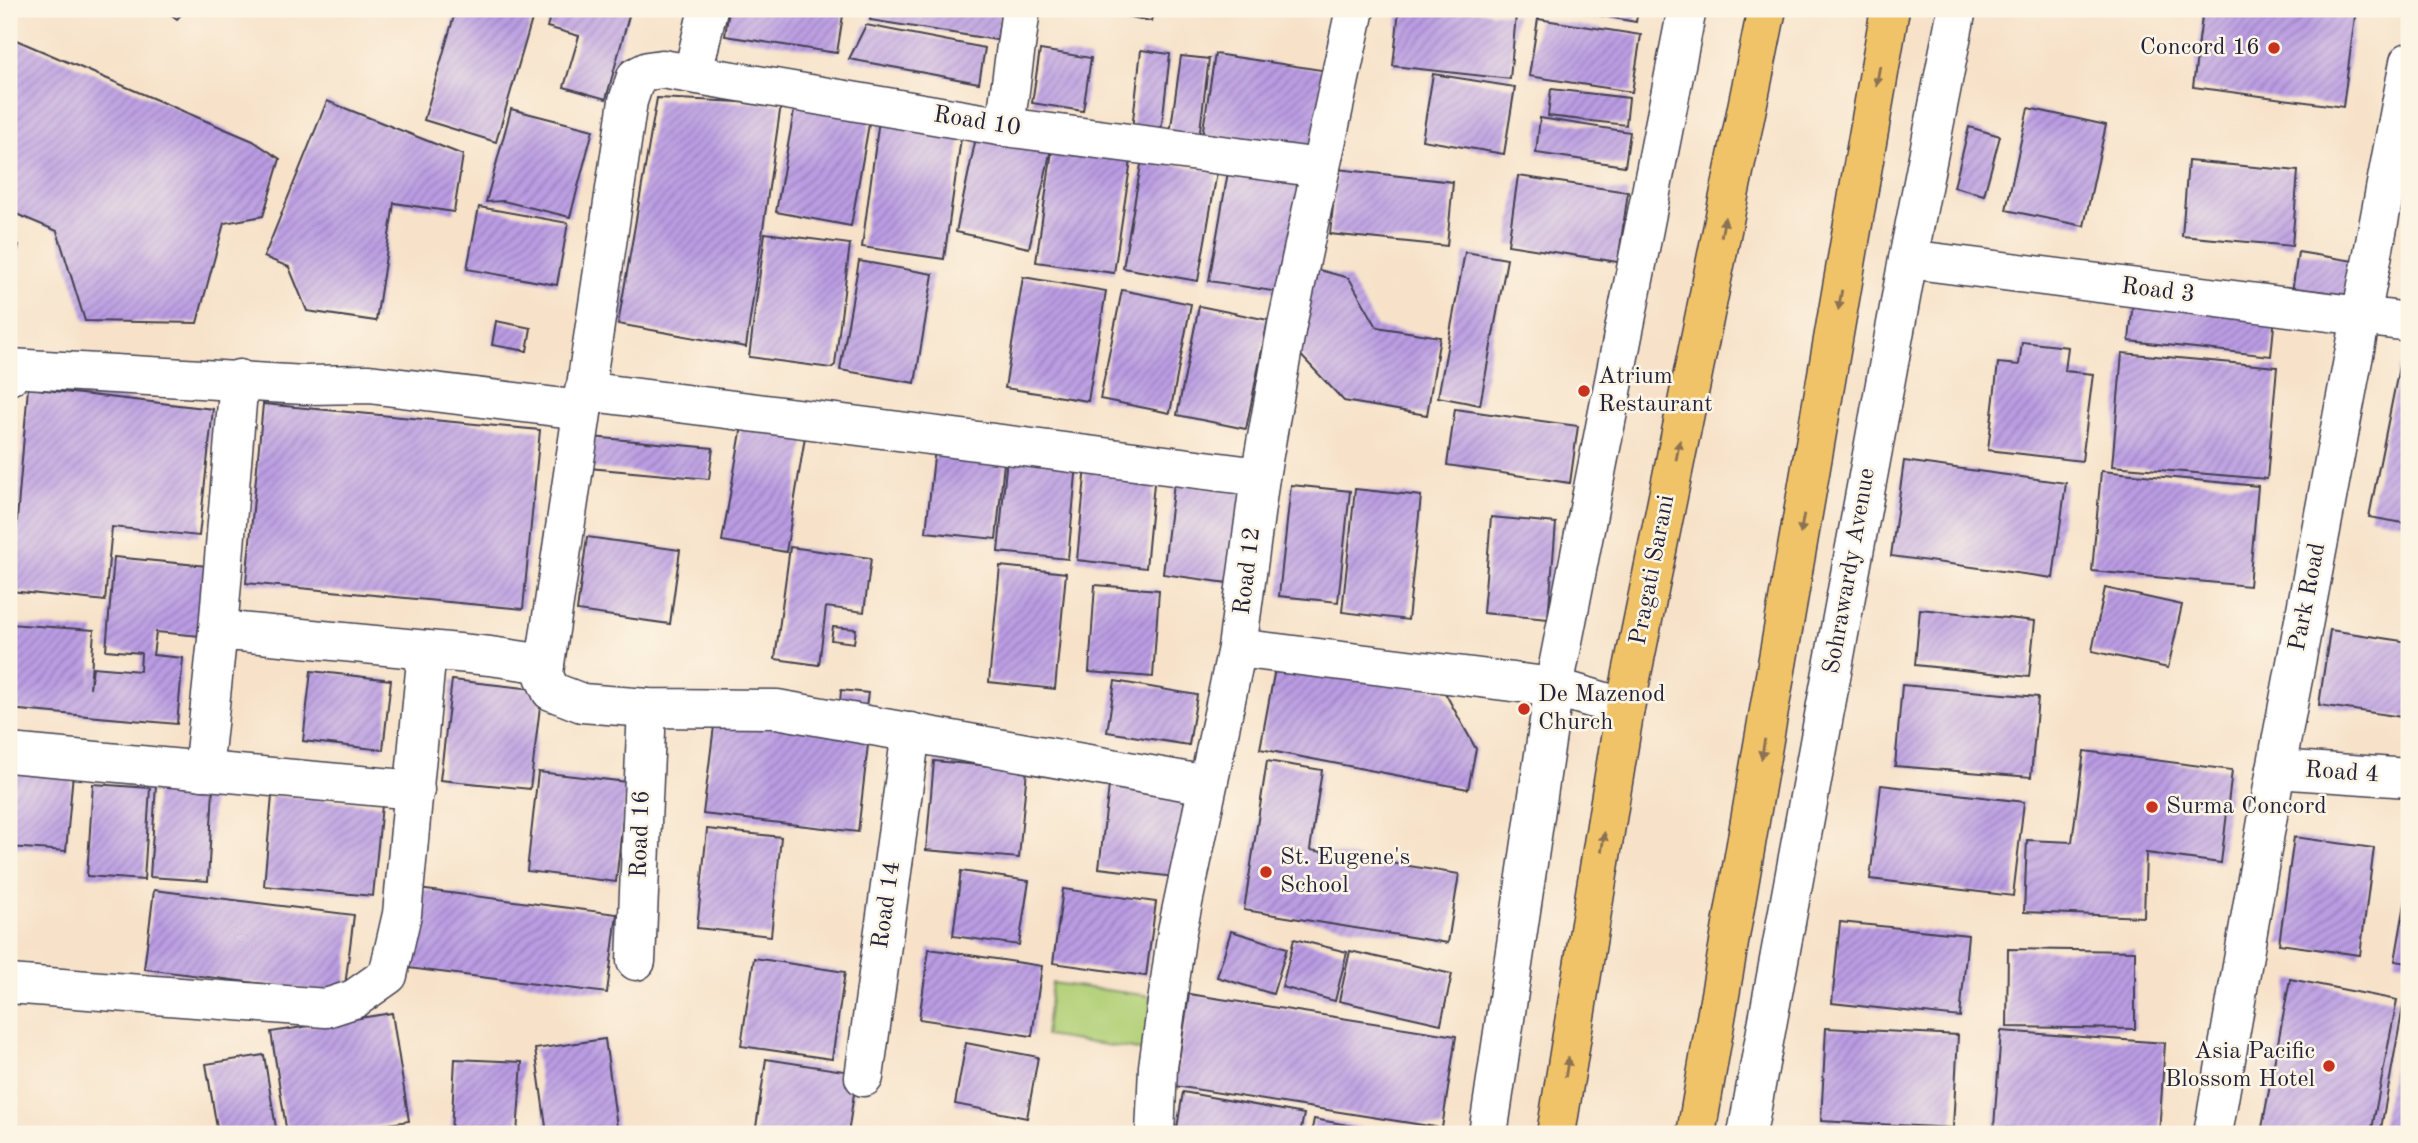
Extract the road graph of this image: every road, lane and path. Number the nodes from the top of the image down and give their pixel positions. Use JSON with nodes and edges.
{"nodes":[{"id":1,"x":708,"y":9,"type":"edge"},
{"id":2,"x":1021,"y":9,"type":"edge"},
{"id":3,"x":1355,"y":9,"type":"edge"},
{"id":4,"x":1687,"y":9,"type":"edge"},
{"id":5,"x":1767,"y":9,"type":"edge"},
{"id":6,"x":1890,"y":9,"type":"edge"},
{"id":7,"x":1957,"y":9,"type":"edge"},
{"id":8,"x":2409,"y":62,"type":"edge"},
{"id":9,"x":693,"y":74,"type":"junction"},
{"id":10,"x":1005,"y":127,"type":"junction"},
{"id":11,"x":1321,"y":168,"type":"junction"},
{"id":12,"x":1908,"y":259,"type":"junction"},
{"id":13,"x":2361,"y":317,"type":"junction"},
{"id":14,"x":2409,"y":322,"type":"edge"},
{"id":15,"x":9,"y":372,"type":"edge"},
{"id":16,"x":239,"y":379,"type":"junction"},
{"id":17,"x":583,"y":401,"type":"junction"},
{"id":18,"x":1260,"y":477,"type":"junction"},
{"id":19,"x":218,"y":630,"type":"junction"},
{"id":20,"x":1237,"y":648,"type":"junction"},
{"id":21,"x":427,"y":650,"type":"junction"},
{"id":22,"x":545,"y":664,"type":"junction"},
{"id":23,"x":1554,"y":687,"type":"junction"},
{"id":24,"x":647,"y":708,"type":"junction"},
{"id":25,"x":1625,"y":708,"type":"junction"},
{"id":26,"x":911,"y":732,"type":"junction"},
{"id":27,"x":9,"y":753,"type":"edge"},
{"id":28,"x":2276,"y":769,"type":"junction"},
{"id":29,"x":203,"y":771,"type":"junction"},
{"id":30,"x":2409,"y":778,"type":"edge"},
{"id":31,"x":1207,"y":785,"type":"junction"},
{"id":32,"x":415,"y":790,"type":"junction"},
{"id":33,"x":636,"y":961,"type":"dead end"},
{"id":34,"x":9,"y":984,"type":"edge"},
{"id":35,"x":864,"y":1077,"type":"dead end"},
{"id":36,"x":1155,"y":1134,"type":"edge"},
{"id":37,"x":1488,"y":1134,"type":"edge"},
{"id":38,"x":1556,"y":1134,"type":"edge"},
{"id":39,"x":1696,"y":1134,"type":"edge"},
{"id":40,"x":1747,"y":1134,"type":"edge"},
{"id":41,"x":2213,"y":1134,"type":"edge"}],
"edges":[{"from":1,"to":9,"type":"street"},
{"from":2,"to":10,"type":"street"},
{"from":3,"to":11,"type":"street","name":"Road 12"},
{"from":4,"to":23,"type":"street"},
{"from":25,"to":5,"type":"main road","name":"Pragati Sarani","one_way":true},
{"from":6,"to":39,"type":"main road","one_way":true},
{"from":7,"to":12,"type":"street","name":"Sohrawardy Avenue"},
{"from":8,"to":13,"type":"street","name":"Park Road"},
{"from":9,"to":10,"type":"street","name":"Road 10"},
{"from":9,"to":17,"type":"street","name":"Road 10"},
{"from":10,"to":11,"type":"street","name":"Road 10"},
{"from":11,"to":18,"type":"street","name":"Road 12"},
{"from":12,"to":13,"type":"street","name":"Road 3"},
{"from":12,"to":40,"type":"street","name":"Sohrawardy Avenue"},
{"from":13,"to":14,"type":"street","name":"Road 3"},
{"from":13,"to":28,"type":"street","name":"Park Road"},
{"from":15,"to":16,"type":"street"},
{"from":16,"to":17,"type":"street"},
{"from":16,"to":19,"type":"street"},
{"from":17,"to":18,"type":"street"},
{"from":17,"to":22,"type":"street"},
{"from":18,"to":20,"type":"street","name":"Road 12"},
{"from":19,"to":21,"type":"street"},
{"from":19,"to":29,"type":"street"},
{"from":20,"to":23,"type":"street"},
{"from":20,"to":31,"type":"street","name":"Road 12"},
{"from":21,"to":22,"type":"street"},
{"from":21,"to":32,"type":"street"},
{"from":22,"to":24,"type":"street"},
{"from":23,"to":25,"type":"street"},
{"from":23,"to":37,"type":"street"},
{"from":24,"to":26,"type":"street"},
{"from":24,"to":33,"type":"street","name":"Road 16"},
{"from":38,"to":25,"type":"main road","name":"Pragati Sarani","one_way":true},
{"from":26,"to":31,"type":"street"},
{"from":26,"to":35,"type":"street","name":"Road 14"},
{"from":27,"to":29,"type":"street"},
{"from":28,"to":30,"type":"street","name":"Road 4"},
{"from":28,"to":41,"type":"street","name":"Park Road"},
{"from":29,"to":32,"type":"street"},
{"from":31,"to":36,"type":"street","name":"Road 12"},
{"from":32,"to":34,"type":"street"}]}
